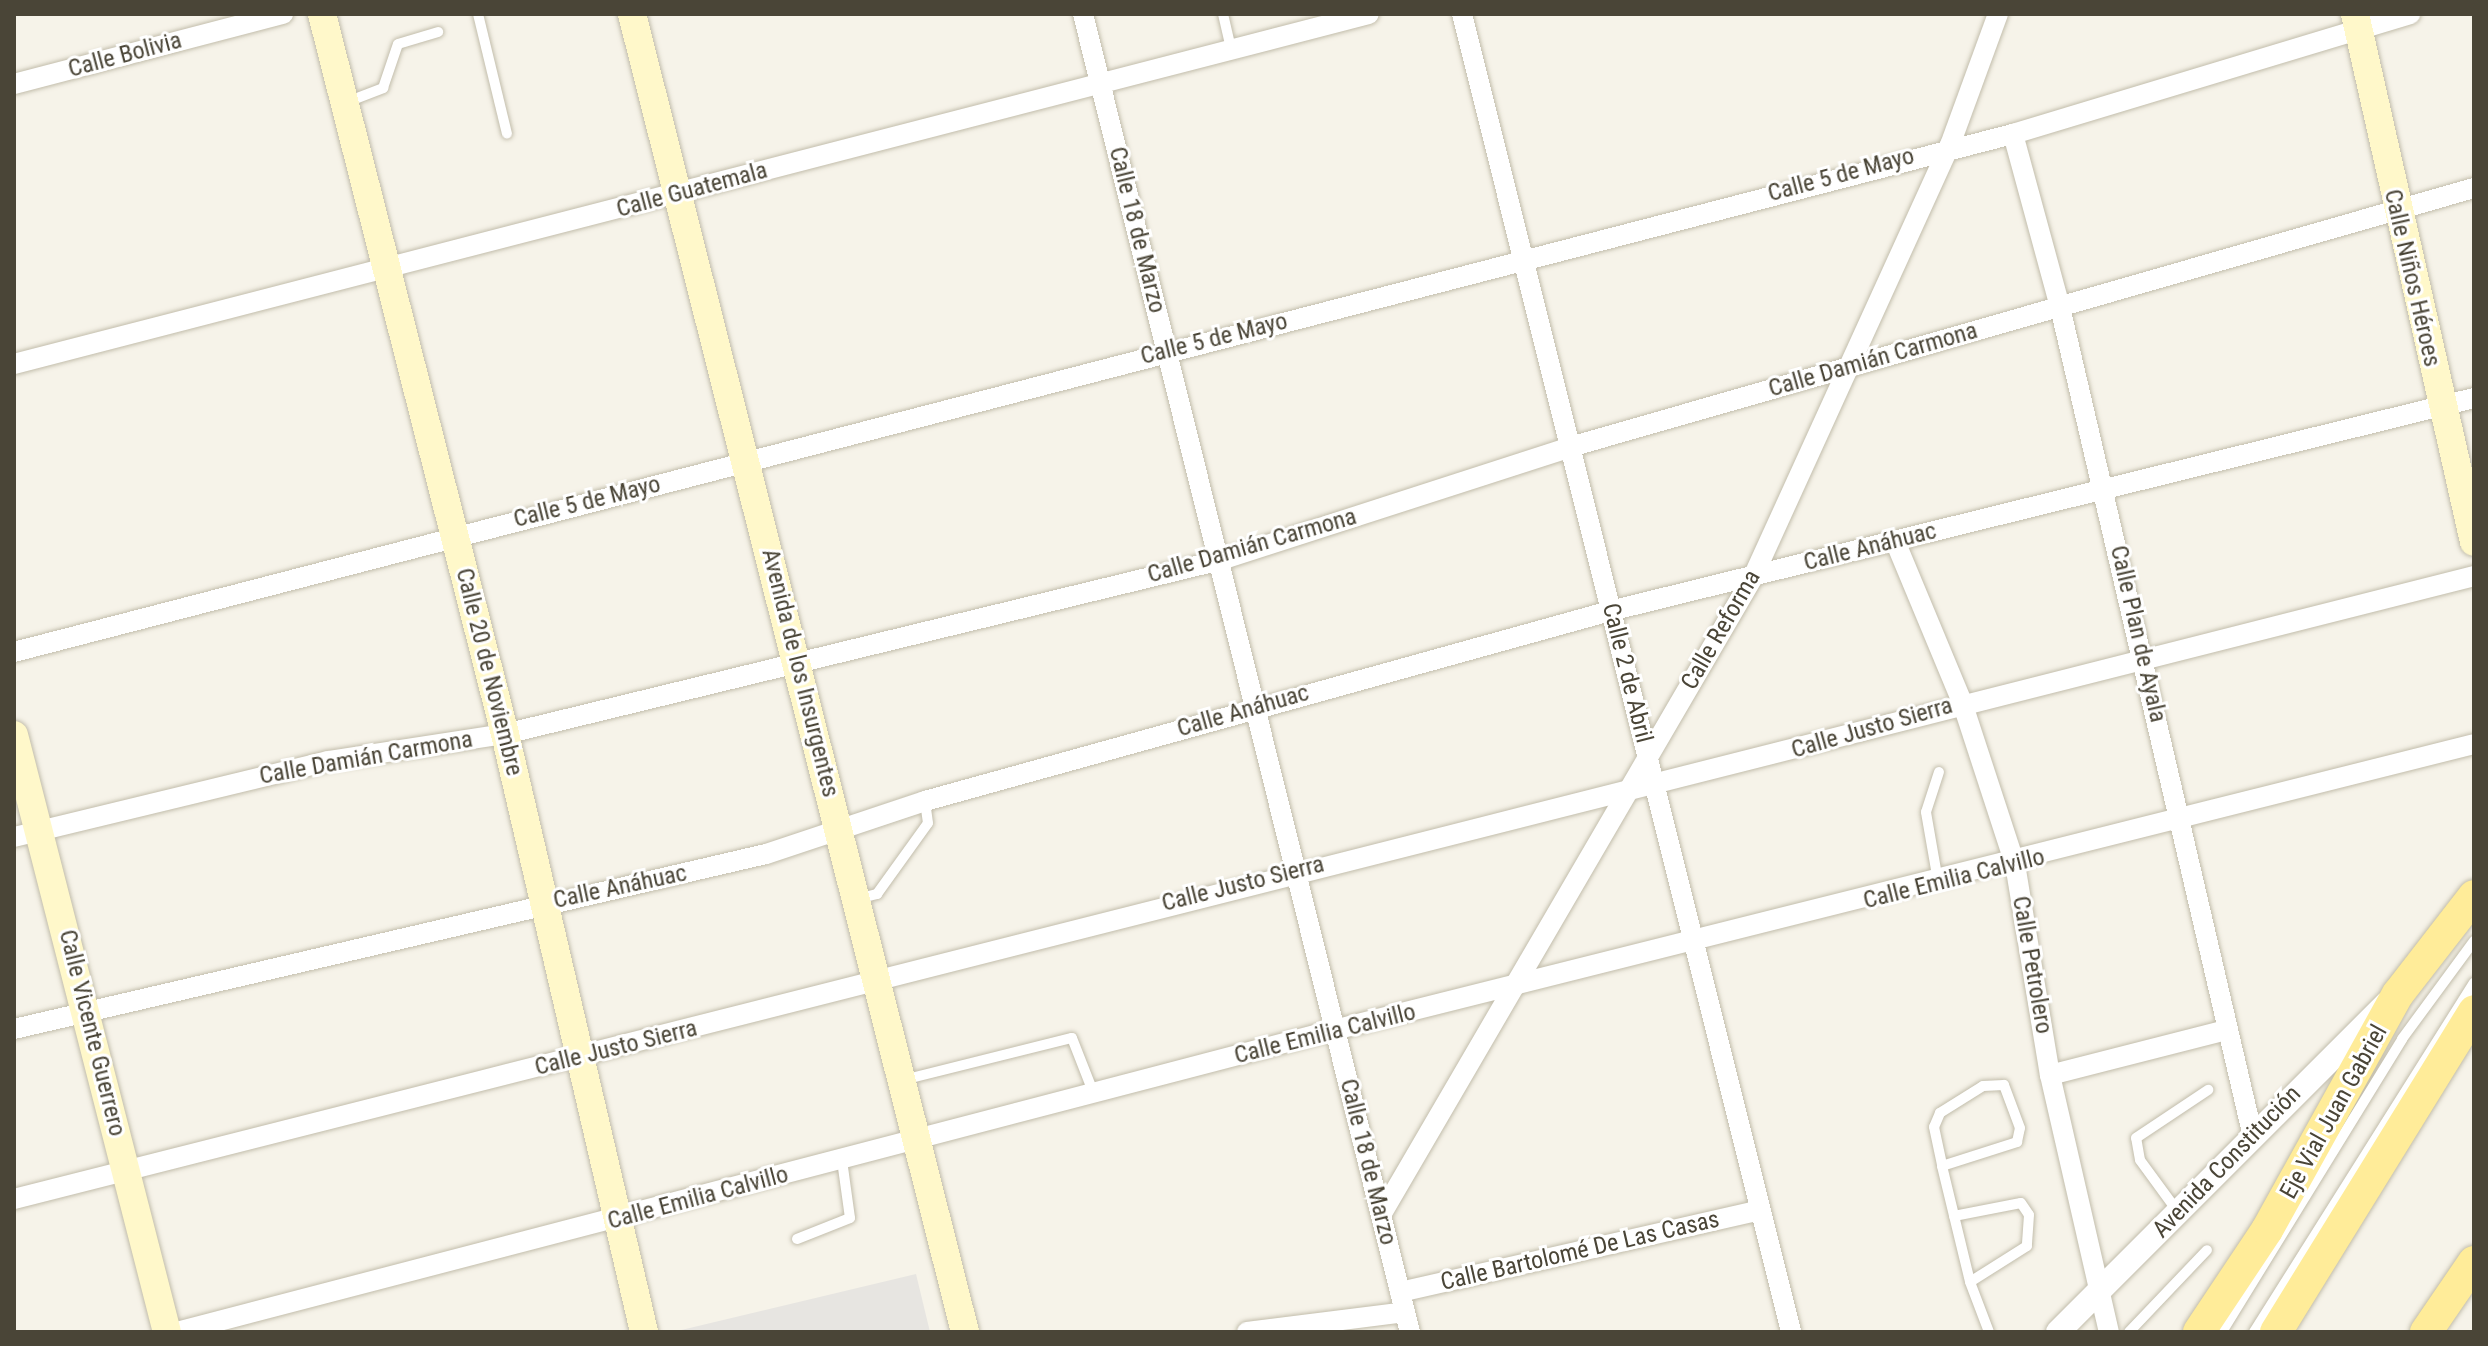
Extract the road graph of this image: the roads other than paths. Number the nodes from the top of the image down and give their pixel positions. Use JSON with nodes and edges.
{"nodes":[{"id":1,"x":283,"y":14,"type":"edge"},
{"id":2,"x":322,"y":14,"type":"edge"},
{"id":3,"x":478,"y":14,"type":"edge"},
{"id":4,"x":632,"y":14,"type":"edge"},
{"id":5,"x":1083,"y":14,"type":"edge"},
{"id":6,"x":1223,"y":14,"type":"edge"},
{"id":7,"x":1369,"y":14,"type":"edge"},
{"id":8,"x":1462,"y":14,"type":"edge"},
{"id":9,"x":2410,"y":14,"type":"edge"},
{"id":10,"x":1997,"y":15,"type":"edge"},
{"id":11,"x":2364,"y":21,"type":"edge"},
{"id":12,"x":438,"y":32,"type":"dead end"},
{"id":13,"x":1231,"y":49,"type":"junction"},
{"id":14,"x":1101,"y":81,"type":"junction"},
{"id":15,"x":14,"y":84,"type":"edge"},
{"id":16,"x":345,"y":102,"type":"junction"},
{"id":17,"x":507,"y":134,"type":"dead end"},
{"id":18,"x":2013,"y":134,"type":"junction"},
{"id":19,"x":1950,"y":145,"type":"junction"},
{"id":20,"x":2474,"y":188,"type":"edge"},
{"id":21,"x":679,"y":194,"type":"junction"},
{"id":22,"x":2402,"y":210,"type":"junction"},
{"id":23,"x":1523,"y":261,"type":"junction"},
{"id":24,"x":390,"y":268,"type":"junction"},
{"id":25,"x":2060,"y":307,"type":"junction"},
{"id":26,"x":1167,"y":350,"type":"junction"},
{"id":27,"x":14,"y":364,"type":"edge"},
{"id":28,"x":1854,"y":365,"type":"junction"},
{"id":29,"x":2456,"y":403,"type":"edge"},
{"id":30,"x":1570,"y":447,"type":"junction"},
{"id":31,"x":747,"y":461,"type":"junction"},
{"id":32,"x":2102,"y":484,"type":"junction"},
{"id":33,"x":2474,"y":487,"type":"edge"},
{"id":34,"x":455,"y":535,"type":"junction"},
{"id":35,"x":1895,"y":541,"type":"junction"},
{"id":36,"x":2474,"y":542,"type":"edge"},
{"id":37,"x":1221,"y":560,"type":"junction"},
{"id":38,"x":2474,"y":576,"type":"edge"},
{"id":39,"x":1753,"y":577,"type":"junction"},
{"id":40,"x":1610,"y":611,"type":"junction"},
{"id":41,"x":14,"y":652,"type":"edge"},
{"id":42,"x":2143,"y":657,"type":"junction"},
{"id":43,"x":798,"y":662,"type":"junction"},
{"id":44,"x":1962,"y":702,"type":"junction"},
{"id":45,"x":1258,"y":706,"type":"junction"},
{"id":46,"x":505,"y":734,"type":"junction"},
{"id":47,"x":14,"y":735,"type":"edge"},
{"id":48,"x":2474,"y":744,"type":"edge"},
{"id":49,"x":1648,"y":754,"type":"junction"},
{"id":50,"x":1939,"y":772,"type":"dead end"},
{"id":51,"x":1656,"y":787,"type":"junction"},
{"id":52,"x":1622,"y":795,"type":"junction"},
{"id":53,"x":925,"y":801,"type":"junction"},
{"id":54,"x":2180,"y":820,"type":"junction"},
{"id":55,"x":838,"y":830,"type":"junction"},
{"id":56,"x":27,"y":834,"type":"edge"},
{"id":57,"x":2015,"y":864,"type":"junction"},
{"id":58,"x":1295,"y":870,"type":"junction"},
{"id":59,"x":1939,"y":883,"type":"junction"},
{"id":60,"x":2474,"y":896,"type":"edge"},
{"id":61,"x":855,"y":899,"type":"junction"},
{"id":62,"x":545,"y":903,"type":"junction"},
{"id":63,"x":2474,"y":941,"type":"edge"},
{"id":64,"x":1694,"y":945,"type":"junction"},
{"id":65,"x":876,"y":980,"type":"junction"},
{"id":66,"x":2474,"y":983,"type":"edge"},
{"id":67,"x":1514,"y":988,"type":"junction"},
{"id":68,"x":2398,"y":994,"type":"junction"},
{"id":69,"x":2474,"y":1011,"type":"edge"},
{"id":70,"x":87,"y":1012,"type":"junction"},
{"id":71,"x":14,"y":1029,"type":"edge"},
{"id":72,"x":1334,"y":1030,"type":"junction"},
{"id":73,"x":2227,"y":1030,"type":"junction"},
{"id":74,"x":580,"y":1058,"type":"junction"},
{"id":75,"x":2050,"y":1075,"type":"junction"},
{"id":76,"x":901,"y":1081,"type":"junction"},
{"id":77,"x":2208,"y":1090,"type":"dead end"},
{"id":78,"x":1094,"y":1094,"type":"junction"},
{"id":79,"x":2253,"y":1137,"type":"junction"},
{"id":80,"x":916,"y":1143,"type":"junction"},
{"id":81,"x":842,"y":1160,"type":"junction"},
{"id":82,"x":1942,"y":1166,"type":"junction"},
{"id":83,"x":126,"y":1171,"type":"junction"},
{"id":84,"x":14,"y":1199,"type":"edge"},
{"id":85,"x":1760,"y":1210,"type":"junction"},
{"id":86,"x":2180,"y":1213,"type":"junction"},
{"id":87,"x":1381,"y":1215,"type":"junction"},
{"id":88,"x":1954,"y":1216,"type":"junction"},
{"id":89,"x":619,"y":1219,"type":"junction"},
{"id":90,"x":797,"y":1239,"type":"dead end"},
{"id":91,"x":2207,"y":1250,"type":"dead end"},
{"id":92,"x":2474,"y":1262,"type":"edge"},
{"id":93,"x":1970,"y":1282,"type":"junction"},
{"id":94,"x":2098,"y":1292,"type":"junction"},
{"id":95,"x":1405,"y":1312,"type":"edge"},
{"id":96,"x":167,"y":1332,"type":"edge"},
{"id":97,"x":177,"y":1332,"type":"edge"},
{"id":98,"x":644,"y":1332,"type":"edge"},
{"id":99,"x":965,"y":1332,"type":"edge"},
{"id":100,"x":1247,"y":1332,"type":"edge"},
{"id":101,"x":1791,"y":1332,"type":"edge"},
{"id":102,"x":1989,"y":1332,"type":"edge"},
{"id":103,"x":2058,"y":1332,"type":"edge"},
{"id":104,"x":2109,"y":1332,"type":"edge"},
{"id":105,"x":2129,"y":1332,"type":"edge"},
{"id":106,"x":2199,"y":1332,"type":"edge"},
{"id":107,"x":2222,"y":1332,"type":"edge"},
{"id":108,"x":2254,"y":1332,"type":"edge"},
{"id":109,"x":2276,"y":1332,"type":"edge"},
{"id":110,"x":2426,"y":1332,"type":"edge"}],
"edges":[{"from":1,"to":15,"type":"street","name":"Calle Bolivia"},
{"from":2,"to":16,"type":"main road","name":"Calle 20 de Noviembre"},
{"from":3,"to":17,"type":"lane"},
{"from":4,"to":21,"type":"main road","name":"Avenida de los Insurgentes"},
{"from":5,"to":14,"type":"street","name":"Calle 18 de Marzo"},
{"from":6,"to":13,"type":"lane"},
{"from":7,"to":13,"type":"street","name":"Calle Guatemala"},
{"from":8,"to":23,"type":"street","name":"Calle 2 de Abril"},
{"from":9,"to":11,"type":"street","name":"Calle 5 de Mayo"},
{"from":10,"to":19,"type":"street","name":"Calle Reforma"},
{"from":11,"to":18,"type":"street","name":"Calle 5 de Mayo"},
{"from":11,"to":22,"type":"main road","name":"Calle Niños Héroes"},
{"from":12,"to":16,"type":"lane"},
{"from":13,"to":14,"type":"street","name":"Calle Guatemala"},
{"from":14,"to":21,"type":"street","name":"Calle Guatemala"},
{"from":14,"to":26,"type":"street","name":"Calle 18 de Marzo"},
{"from":16,"to":24,"type":"main road","name":"Calle 20 de Noviembre"},
{"from":18,"to":19,"type":"street","name":"Calle 5 de Mayo"},
{"from":18,"to":25,"type":"street","name":"Calle Plan de Ayala"},
{"from":19,"to":23,"type":"street","name":"Calle 5 de Mayo"},
{"from":19,"to":28,"type":"street","name":"Calle Reforma"},
{"from":20,"to":22,"type":"street","name":"Calle Damián Carmona"},
{"from":21,"to":24,"type":"street","name":"Calle Guatemala"},
{"from":21,"to":31,"type":"main road","name":"Avenida de los Insurgentes"},
{"from":22,"to":25,"type":"street","name":"Calle Damián Carmona"},
{"from":22,"to":29,"type":"main road","name":"Calle Niños Héroes"},
{"from":23,"to":26,"type":"street","name":"Calle 5 de Mayo"},
{"from":23,"to":30,"type":"street","name":"Calle 2 de Abril"},
{"from":24,"to":27,"type":"street","name":"Calle Guatemala"},
{"from":24,"to":34,"type":"main road","name":"Calle 20 de Noviembre"},
{"from":25,"to":28,"type":"street","name":"Calle Damián Carmona"},
{"from":25,"to":32,"type":"street","name":"Calle Plan de Ayala"},
{"from":26,"to":31,"type":"street","name":"Calle 5 de Mayo"},
{"from":26,"to":37,"type":"street","name":"Calle 18 de Marzo"},
{"from":28,"to":30,"type":"street","name":"Calle Damián Carmona"},
{"from":28,"to":39,"type":"street","name":"Calle Reforma"},
{"from":29,"to":32,"type":"street","name":"Calle Anáhuac"},
{"from":29,"to":33,"type":"main road","name":"Calle Niños Héroes"},
{"from":29,"to":36,"type":"main road","name":"Calle Niños Héroes"},
{"from":30,"to":37,"type":"street","name":"Calle Damián Carmona"},
{"from":30,"to":40,"type":"street","name":"Calle 2 de Abril"},
{"from":31,"to":34,"type":"street","name":"Calle 5 de Mayo"},
{"from":31,"to":43,"type":"main road","name":"Avenida de los Insurgentes"},
{"from":32,"to":35,"type":"street","name":"Calle Anáhuac"},
{"from":32,"to":42,"type":"street","name":"Calle Plan de Ayala"},
{"from":34,"to":41,"type":"street","name":"Calle 5 de Mayo"},
{"from":34,"to":46,"type":"main road","name":"Calle 20 de Noviembre"},
{"from":35,"to":39,"type":"street","name":"Calle Anáhuac"},
{"from":35,"to":44,"type":"street","name":"Calle Petrolero"},
{"from":37,"to":43,"type":"street","name":"Calle Damián Carmona"},
{"from":37,"to":45,"type":"street","name":"Calle 18 de Marzo"},
{"from":38,"to":42,"type":"street","name":"Calle Justo Sierra"},
{"from":39,"to":40,"type":"street","name":"Calle Anáhuac"},
{"from":39,"to":49,"type":"street","name":"Calle Reforma"},
{"from":40,"to":45,"type":"street","name":"Calle Anáhuac"},
{"from":40,"to":49,"type":"street","name":"Calle 2 de Abril"},
{"from":42,"to":44,"type":"street","name":"Calle Justo Sierra"},
{"from":42,"to":54,"type":"street","name":"Calle Plan de Ayala"},
{"from":43,"to":46,"type":"street","name":"Calle Damián Carmona"},
{"from":43,"to":55,"type":"main road","name":"Avenida de los Insurgentes"},
{"from":44,"to":51,"type":"street","name":"Calle Justo Sierra"},
{"from":44,"to":57,"type":"street","name":"Calle Petrolero"},
{"from":45,"to":53,"type":"street","name":"Calle Anáhuac"},
{"from":45,"to":58,"type":"street","name":"Calle 18 de Marzo"},
{"from":46,"to":56,"type":"street","name":"Calle Damián Carmona"},
{"from":46,"to":62,"type":"main road","name":"Calle 20 de Noviembre"},
{"from":47,"to":56,"type":"main road","name":"Calle Vicente Guerrero"},
{"from":48,"to":54,"type":"street","name":"Calle Emilia Calvillo"},
{"from":49,"to":51,"type":"street","name":"Calle 2 de Abril"},
{"from":49,"to":52,"type":"street","name":"Calle Reforma"},
{"from":50,"to":59,"type":"lane"},
{"from":51,"to":52,"type":"street","name":"Calle Justo Sierra"},
{"from":51,"to":64,"type":"street","name":"Calle 2 de Abril"},
{"from":52,"to":58,"type":"street","name":"Calle Justo Sierra"},
{"from":52,"to":67,"type":"street","name":"Calle Reforma"},
{"from":53,"to":55,"type":"street","name":"Calle Anáhuac"},
{"from":53,"to":61,"type":"lane"},
{"from":54,"to":57,"type":"street","name":"Calle Emilia Calvillo"},
{"from":54,"to":73,"type":"street","name":"Calle Plan de Ayala"},
{"from":55,"to":61,"type":"main road","name":"Avenida de los Insurgentes"},
{"from":55,"to":62,"type":"street","name":"Calle Anáhuac"},
{"from":56,"to":70,"type":"main road","name":"Calle Vicente Guerrero"},
{"from":57,"to":59,"type":"street","name":"Calle Emilia Calvillo"},
{"from":57,"to":75,"type":"street","name":"Calle Petrolero"},
{"from":58,"to":65,"type":"street","name":"Calle Justo Sierra"},
{"from":58,"to":72,"type":"street","name":"Calle 18 de Marzo"},
{"from":59,"to":64,"type":"street","name":"Calle Emilia Calvillo"},
{"from":60,"to":68,"type":"main road","name":"Eje Vial Juan Gabriel"},
{"from":61,"to":65,"type":"main road","name":"Avenida de los Insurgentes"},
{"from":62,"to":70,"type":"street","name":"Calle Anáhuac"},
{"from":62,"to":74,"type":"main road","name":"Calle 20 de Noviembre"},
{"from":63,"to":107,"type":"lane"},
{"from":64,"to":67,"type":"street","name":"Calle Emilia Calvillo"},
{"from":64,"to":85,"type":"street","name":"Calle 2 de Abril"},
{"from":65,"to":74,"type":"street","name":"Calle Justo Sierra"},
{"from":65,"to":76,"type":"main road","name":"Avenida de los Insurgentes"},
{"from":66,"to":108,"type":"lane"},
{"from":67,"to":72,"type":"street","name":"Calle Emilia Calvillo"},
{"from":67,"to":87,"type":"street","name":"Calle Reforma"},
{"from":68,"to":79,"type":"street","name":"Avenida Constitución"},
{"from":68,"to":106,"type":"main road","name":"Eje Vial Juan Gabriel"},
{"from":69,"to":109,"type":"main road"},
{"from":70,"to":71,"type":"street","name":"Calle Anáhuac"},
{"from":70,"to":83,"type":"main road","name":"Calle Vicente Guerrero"},
{"from":72,"to":78,"type":"street","name":"Calle Emilia Calvillo"},
{"from":72,"to":87,"type":"street","name":"Calle 18 de Marzo"},
{"from":73,"to":75,"type":"street"},
{"from":73,"to":79,"type":"street","name":"Calle Plan de Ayala"},
{"from":74,"to":83,"type":"street","name":"Calle Justo Sierra"},
{"from":74,"to":89,"type":"main road","name":"Calle 20 de Noviembre"},
{"from":75,"to":94,"type":"street","name":"Calle Petrolero"},
{"from":76,"to":78,"type":"lane"},
{"from":76,"to":80,"type":"main road","name":"Avenida de los Insurgentes"},
{"from":77,"to":86,"type":"lane"},
{"from":78,"to":80,"type":"street","name":"Calle Emilia Calvillo"},
{"from":79,"to":86,"type":"street","name":"Avenida Constitución"},
{"from":80,"to":81,"type":"street","name":"Calle Emilia Calvillo"},
{"from":80,"to":99,"type":"main road","name":"Avenida de los Insurgentes"},
{"from":81,"to":89,"type":"street","name":"Calle Emilia Calvillo"},
{"from":81,"to":90,"type":"lane"},
{"from":82,"to":82,"type":"lane"},
{"from":82,"to":88,"type":"lane"},
{"from":83,"to":84,"type":"street","name":"Calle Justo Sierra"},
{"from":83,"to":96,"type":"main road","name":"Calle Vicente Guerrero"},
{"from":85,"to":95,"type":"street","name":"Calle Bartolomé De Las Casas"},
{"from":85,"to":101,"type":"street","name":"Calle 2 de Abril"},
{"from":86,"to":94,"type":"street","name":"Avenida Constitución"},
{"from":87,"to":95,"type":"street","name":"Calle 18 de Marzo"},
{"from":88,"to":93,"type":"lane"},
{"from":88,"to":93,"type":"lane"},
{"from":89,"to":97,"type":"street","name":"Calle Emilia Calvillo"},
{"from":89,"to":98,"type":"main road","name":"Calle 20 de Noviembre"},
{"from":91,"to":105,"type":"lane"},
{"from":92,"to":110,"type":"main road"},
{"from":93,"to":102,"type":"lane"},
{"from":94,"to":103,"type":"street","name":"Avenida Constitución"},
{"from":94,"to":104,"type":"street","name":"Calle Petrolero"},
{"from":95,"to":100,"type":"street","name":"Calle Bartolomé De Las Casas"}]}
